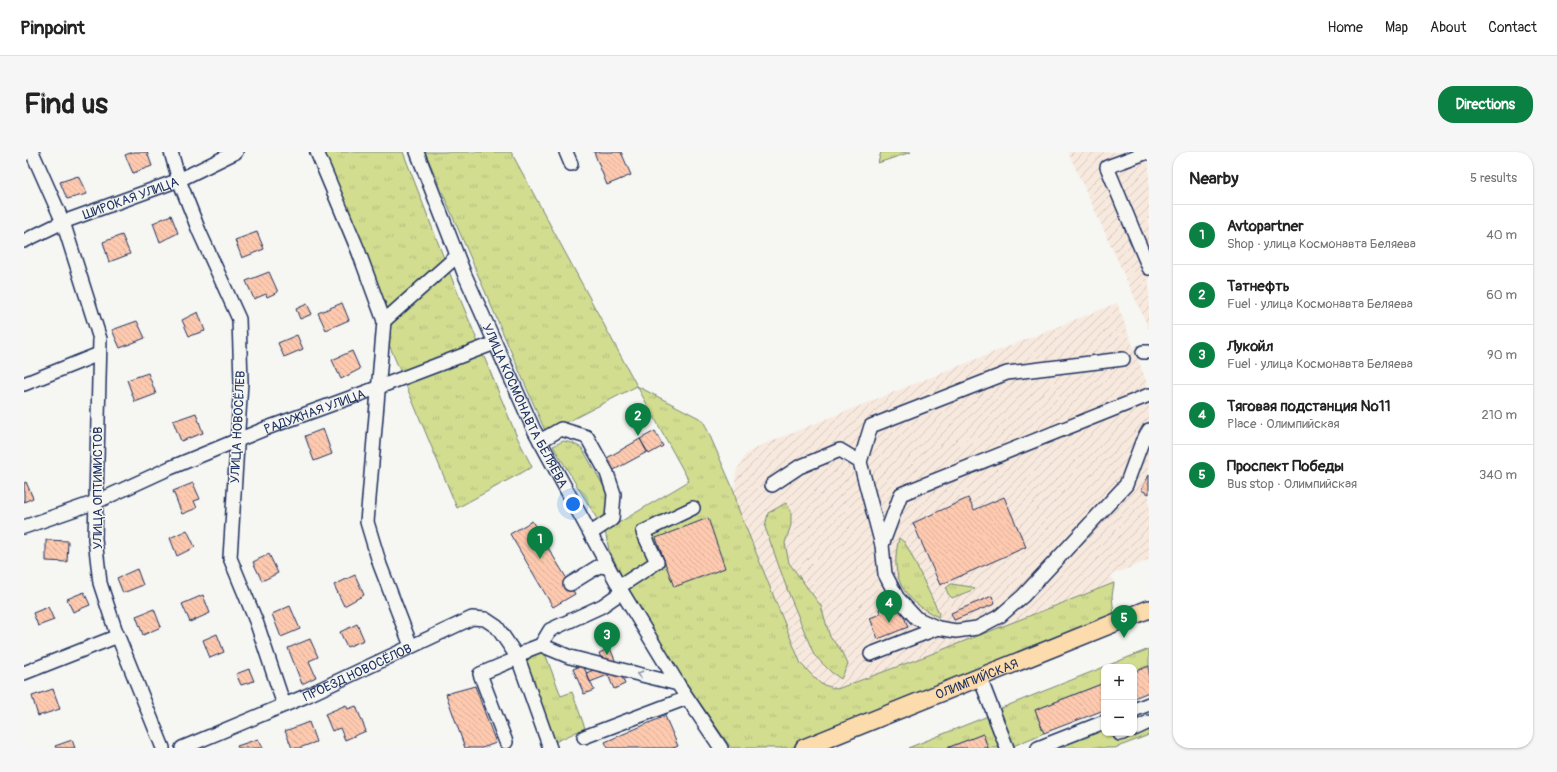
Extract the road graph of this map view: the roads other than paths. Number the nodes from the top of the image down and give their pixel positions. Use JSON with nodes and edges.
{"nodes":[{"id":1,"x":32,"y":152,"type":"edge"},
{"id":2,"x":171,"y":152,"type":"edge"},
{"id":3,"x":236,"y":152,"type":"edge"},
{"id":4,"x":317,"y":152,"type":"edge"},
{"id":5,"x":417,"y":152,"type":"edge"},
{"id":6,"x":1148,"y":152,"type":"edge"},
{"id":7,"x":179,"y":180,"type":"junction"},
{"id":8,"x":63,"y":222,"type":"junction"},
{"id":9,"x":24,"y":241,"type":"edge"},
{"id":10,"x":457,"y":256,"type":"junction"},
{"id":11,"x":1149,"y":268,"type":"edge"},
{"id":12,"x":384,"y":321,"type":"junction"},
{"id":13,"x":495,"y":343,"type":"junction"},
{"id":14,"x":99,"y":354,"type":"junction"},
{"id":15,"x":1123,"y":359,"type":"dead end"},
{"id":16,"x":24,"y":384,"type":"edge"},
{"id":17,"x":377,"y":388,"type":"junction"},
{"id":18,"x":1149,"y":394,"type":"edge"},
{"id":19,"x":1149,"y":430,"type":"edge"},
{"id":20,"x":237,"y":440,"type":"junction"},
{"id":21,"x":540,"y":441,"type":"junction"},
{"id":22,"x":860,"y":462,"type":"junction"},
{"id":23,"x":772,"y":485,"type":"dead end"},
{"id":24,"x":96,"y":502,"type":"junction"},
{"id":25,"x":693,"y":508,"type":"dead end"},
{"id":26,"x":24,"y":527,"type":"edge"},
{"id":27,"x":590,"y":533,"type":"junction"},
{"id":28,"x":882,"y":545,"type":"junction"},
{"id":29,"x":608,"y":567,"type":"junction"},
{"id":30,"x":570,"y":584,"type":"dead end"},
{"id":31,"x":620,"y":589,"type":"junction"},
{"id":32,"x":1149,"y":609,"type":"edge"},
{"id":33,"x":938,"y":628,"type":"junction"},
{"id":34,"x":118,"y":636,"type":"junction"},
{"id":35,"x":541,"y":645,"type":"junction"},
{"id":36,"x":411,"y":646,"type":"junction"},
{"id":37,"x":871,"y":654,"type":"dead end"},
{"id":38,"x":518,"y":658,"type":"junction"},
{"id":39,"x":24,"y":673,"type":"edge"},
{"id":40,"x":980,"y":678,"type":"junction"},
{"id":41,"x":678,"y":684,"type":"junction"},
{"id":42,"x":686,"y":698,"type":"junction"},
{"id":43,"x":1149,"y":704,"type":"edge"},
{"id":44,"x":284,"y":705,"type":"junction"},
{"id":45,"x":1137,"y":709,"type":"edge"},
{"id":46,"x":1149,"y":722,"type":"edge"},
{"id":47,"x":1101,"y":723,"type":"edge"},
{"id":48,"x":1137,"y":727,"type":"edge"},
{"id":49,"x":584,"y":737,"type":"dead end"},
{"id":50,"x":506,"y":742,"type":"dead end"},
{"id":51,"x":1056,"y":745,"type":"edge"},
{"id":52,"x":163,"y":748,"type":"edge"},
{"id":53,"x":182,"y":748,"type":"edge"},
{"id":54,"x":549,"y":748,"type":"edge"},
{"id":55,"x":721,"y":748,"type":"edge"},
{"id":56,"x":804,"y":748,"type":"edge"},
{"id":57,"x":1006,"y":748,"type":"edge"},
{"id":58,"x":1038,"y":748,"type":"edge"}],
"edges":[{"from":1,"to":8,"type":"street","name":"УЛИЦА ОПТИМИСТОВ"},
{"from":2,"to":7,"type":"street","name":"УЛИЦА НОВОСЁЛЕВ"},
{"from":3,"to":7,"type":"street","name":"ШИРОКАЯ УЛИЦА"},
{"from":4,"to":12,"type":"street"},
{"from":5,"to":10,"type":"street","name":"УЛИЦА КОСМОНАВТА БЕЛЯЕВА"},
{"from":6,"to":11,"type":"street"},
{"from":7,"to":8,"type":"street","name":"ШИРОКАЯ УЛИЦА"},
{"from":7,"to":20,"type":"street","name":"УЛИЦА НОВОСЁЛЕВ"},
{"from":8,"to":9,"type":"street","name":"ШИРОКАЯ УЛИЦА"},
{"from":8,"to":14,"type":"street","name":"УЛИЦА ОПТИМИСТОВ"},
{"from":10,"to":12,"type":"street"},
{"from":10,"to":13,"type":"street","name":"УЛИЦА КОСМОНАВТА БЕЛЯЕВА"},
{"from":12,"to":17,"type":"street"},
{"from":13,"to":17,"type":"street","name":"РАДУЖНАЯ УЛИЦА"},
{"from":13,"to":21,"type":"street","name":"УЛИЦА КОСМОНАВТА БЕЛЯЕВА"},
{"from":14,"to":16,"type":"street"},
{"from":14,"to":24,"type":"street","name":"УЛИЦА ОПТИМИСТОВ"},
{"from":15,"to":22,"type":"street"},
{"from":17,"to":20,"type":"street","name":"РАДУЖНАЯ УЛИЦА"},
{"from":17,"to":36,"type":"street"},
{"from":18,"to":28,"type":"street"},
{"from":19,"to":33,"type":"street"},
{"from":20,"to":24,"type":"street","name":"РАДУЖНАЯ УЛИЦА"},
{"from":20,"to":44,"type":"street","name":"УЛИЦА НОВОСЁЛЕВ"},
{"from":21,"to":27,"type":"street","name":"УЛИЦА КОСМОНАВТА БЕЛЯЕВА"},
{"from":21,"to":27,"type":"street"},
{"from":22,"to":23,"type":"street"},
{"from":22,"to":28,"type":"street"},
{"from":24,"to":26,"type":"street","name":"РАДУЖНАЯ УЛИЦА"},
{"from":24,"to":34,"type":"street","name":"УЛИЦА ОПТИМИСТОВ"},
{"from":25,"to":31,"type":"street"},
{"from":27,"to":29,"type":"street","name":"УЛИЦА КОСМОНАВТА БЕЛЯЕВА"},
{"from":28,"to":33,"type":"street"},
{"from":29,"to":30,"type":"street"},
{"from":29,"to":31,"type":"street","name":"УЛИЦА КОСМОНАВТА БЕЛЯЕВА"},
{"from":31,"to":35,"type":"street"},
{"from":31,"to":41,"type":"street","name":"УЛИЦА КОСМОНАВТА БЕЛЯЕВА"},
{"from":32,"to":40,"type":"main road","name":"ОЛИМПИЙСКАЯ"},
{"from":33,"to":37,"type":"street"},
{"from":34,"to":39,"type":"street"},
{"from":34,"to":52,"type":"street","name":"УЛИЦА ОПТИМИСТОВ"},
{"from":35,"to":38,"type":"street"},
{"from":41,"to":35,"type":"street","one_way":true},
{"from":36,"to":38,"type":"street","name":"ПРОЕЗД НОВОСЁЛОВ"},
{"from":36,"to":44,"type":"street","name":"ПРОЕЗД НОВОСЁЛОВ"},
{"from":38,"to":50,"type":"street"},
{"from":38,"to":54,"type":"street","name":"ПРОЕЗД НОВОСЁЛОВ"},
{"from":40,"to":56,"type":"main road","name":"ОЛИМПИЙСКАЯ"},
{"from":40,"to":57,"type":"street"},
{"from":41,"to":42,"type":"street","name":"УЛИЦА КОСМОНАВТА БЕЛЯЕВА"},
{"from":42,"to":49,"type":"street"},
{"from":42,"to":55,"type":"street","name":"УЛИЦА КОСМОНАВТА БЕЛЯЕВА"},
{"from":43,"to":45,"type":"street"},
{"from":44,"to":53,"type":"street","name":"ПРОЕЗД НОВОСЁЛОВ"},
{"from":46,"to":48,"type":"street"},
{"from":47,"to":51,"type":"street"},
{"from":51,"to":58,"type":"street"}]}
